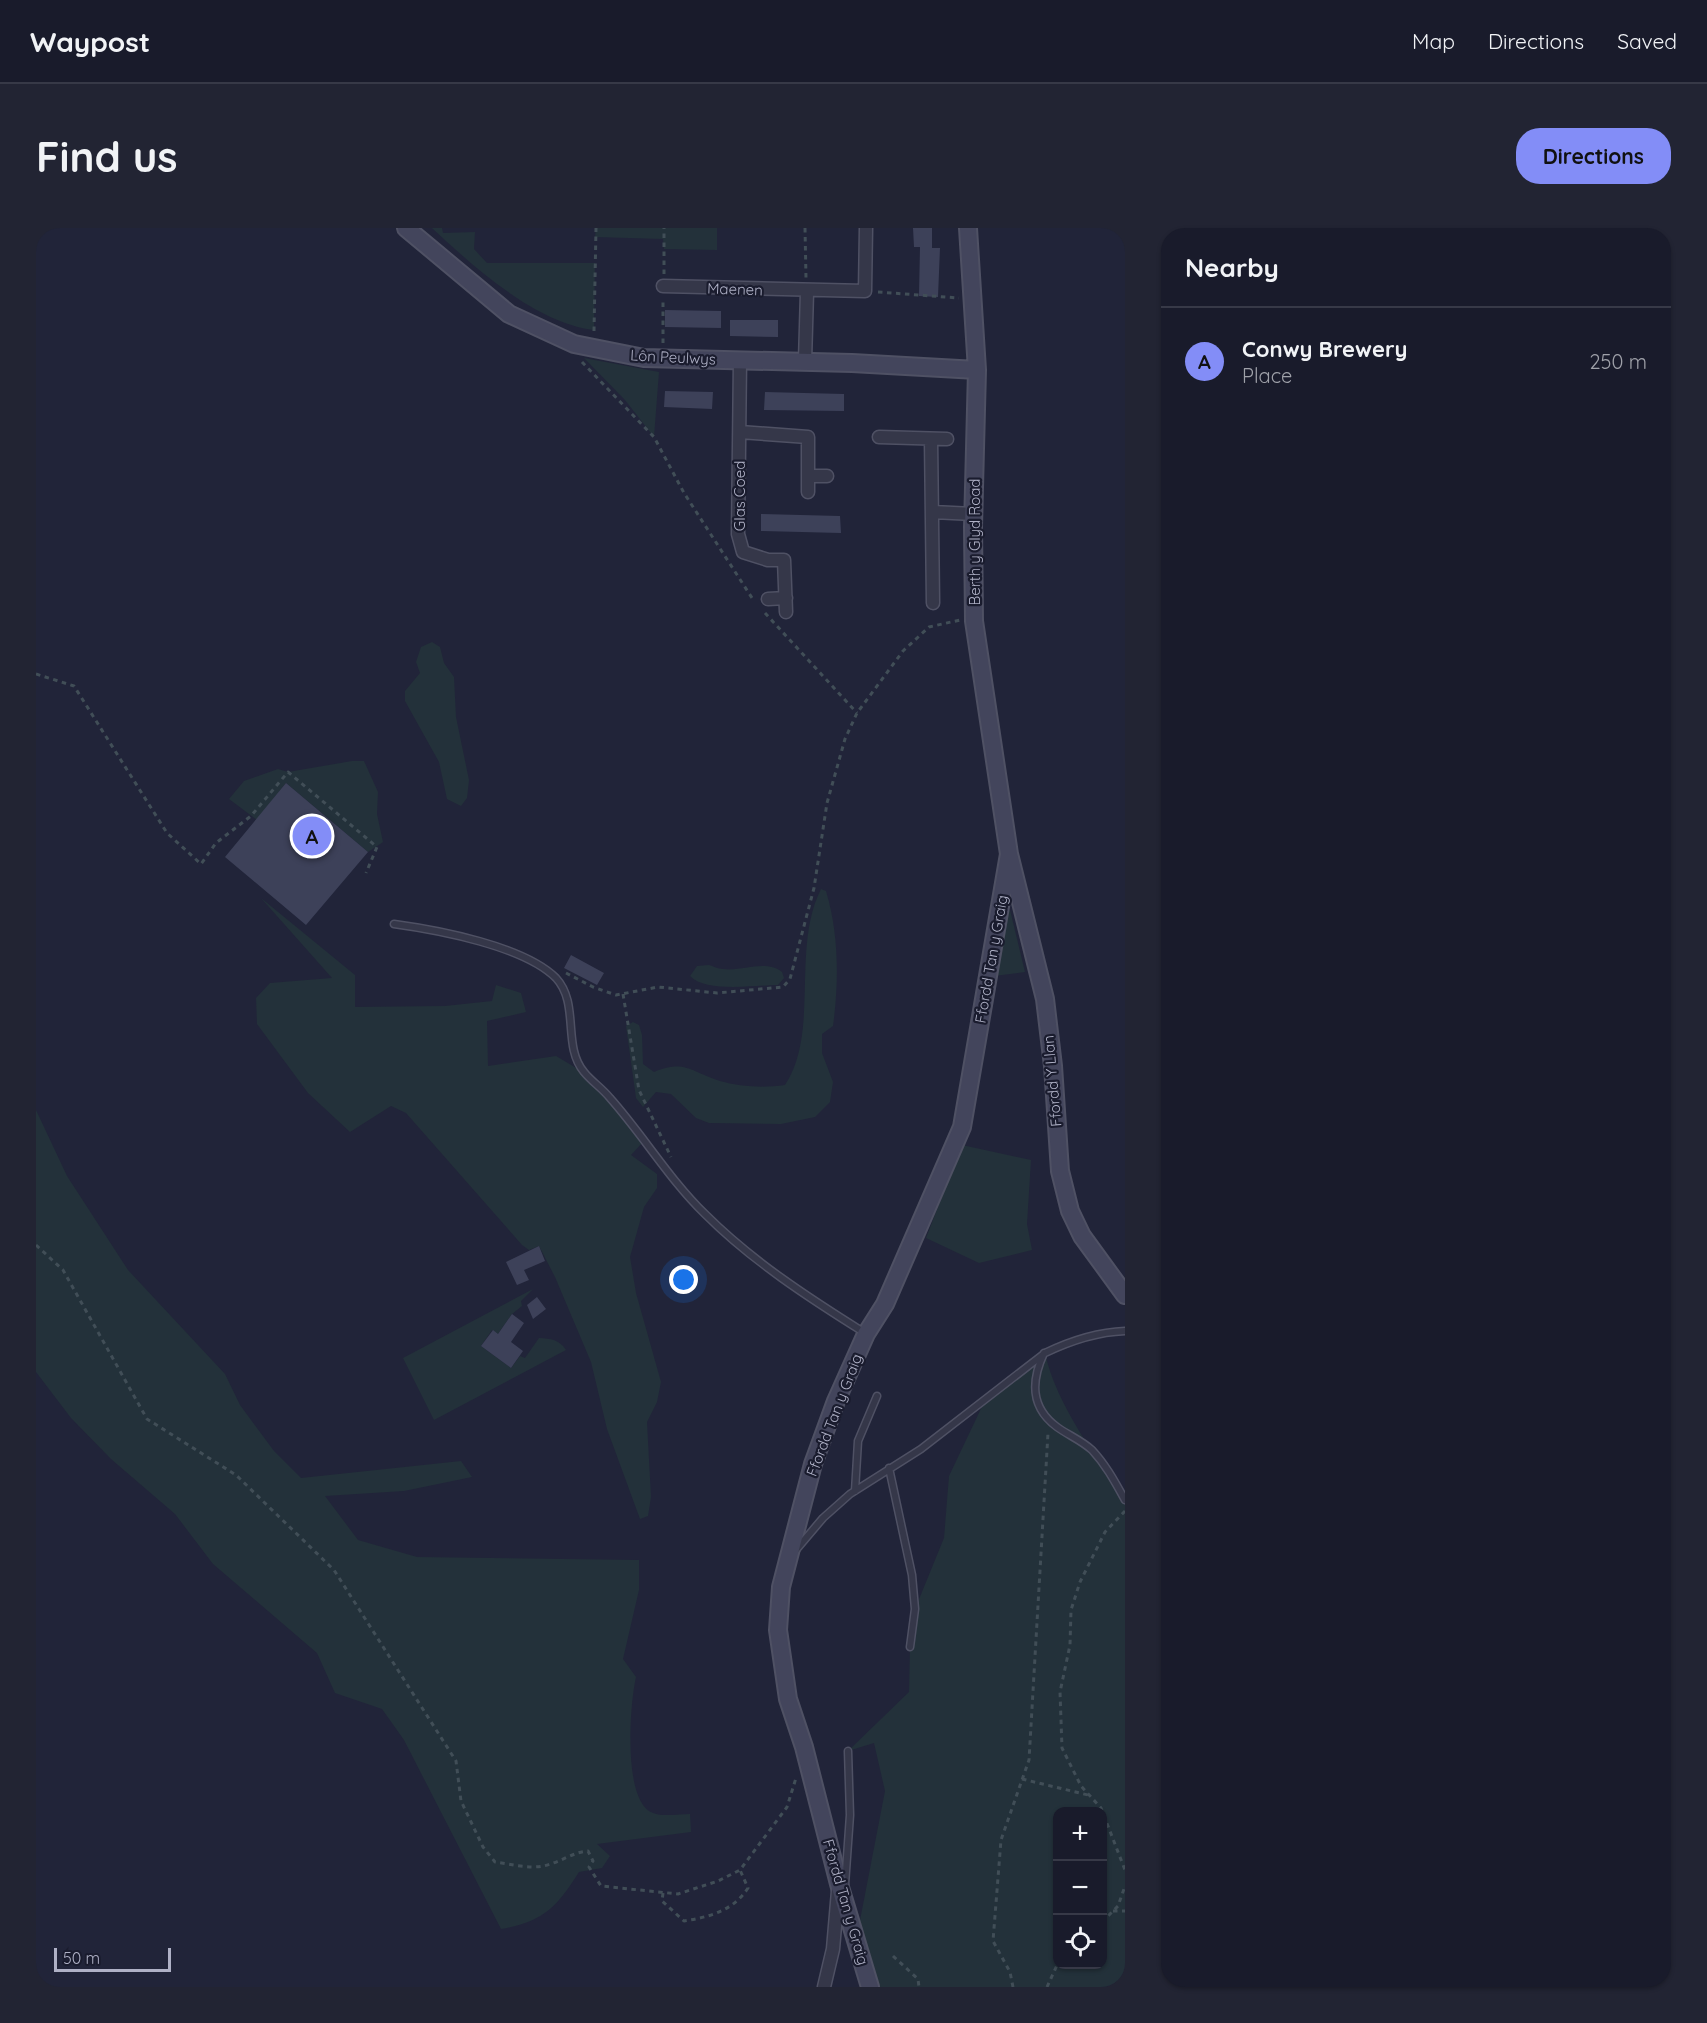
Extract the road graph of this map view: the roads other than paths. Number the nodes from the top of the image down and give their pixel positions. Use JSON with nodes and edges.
{"nodes":[{"id":1,"x":406,"y":228,"type":"edge"},
{"id":2,"x":866,"y":228,"type":"edge"},
{"id":3,"x":968,"y":228,"type":"edge"},
{"id":4,"x":663,"y":286,"type":"dead end"},
{"id":5,"x":807,"y":292,"type":"junction"},
{"id":6,"x":740,"y":360,"type":"junction"},
{"id":7,"x":805,"y":362,"type":"junction"},
{"id":8,"x":977,"y":370,"type":"junction"},
{"id":9,"x":740,"y":432,"type":"junction"},
{"id":10,"x":879,"y":437,"type":"dead end"},
{"id":11,"x":931,"y":439,"type":"junction"},
{"id":12,"x":947,"y":439,"type":"dead end"},
{"id":13,"x":808,"y":476,"type":"junction"},
{"id":14,"x":827,"y":476,"type":"dead end"},
{"id":15,"x":808,"y":492,"type":"dead end"},
{"id":16,"x":933,"y":512,"type":"junction"},
{"id":17,"x":973,"y":514,"type":"junction"},
{"id":18,"x":786,"y":598,"type":"junction"},
{"id":19,"x":768,"y":599,"type":"dead end"},
{"id":20,"x":933,"y":603,"type":"dead end"},
{"id":21,"x":786,"y":612,"type":"dead end"},
{"id":22,"x":1009,"y":854,"type":"junction"},
{"id":23,"x":394,"y":924,"type":"dead end"},
{"id":24,"x":1125,"y":1295,"type":"edge"},
{"id":25,"x":1125,"y":1331,"type":"edge"},
{"id":26,"x":866,"y":1334,"type":"junction"},
{"id":27,"x":1045,"y":1353,"type":"junction"},
{"id":28,"x":877,"y":1396,"type":"dead end"},
{"id":29,"x":889,"y":1468,"type":"junction"},
{"id":30,"x":855,"y":1491,"type":"junction"},
{"id":31,"x":1125,"y":1500,"type":"edge"},
{"id":32,"x":787,"y":1561,"type":"junction"},
{"id":33,"x":910,"y":1647,"type":"dead end"},
{"id":34,"x":848,"y":1751,"type":"dead end"},
{"id":35,"x":839,"y":1884,"type":"junction"},
{"id":36,"x":844,"y":1901,"type":"junction"},
{"id":37,"x":824,"y":1987,"type":"edge"},
{"id":38,"x":870,"y":1987,"type":"edge"}],
"edges":[{"from":1,"to":6,"type":"street","name":"Lôn Peulwys"},
{"from":2,"to":5,"type":"street","name":"Maenen"},
{"from":3,"to":8,"type":"street","name":"Berth y Glyd Road"},
{"from":4,"to":5,"type":"street","name":"Maenen"},
{"from":5,"to":7,"type":"street"},
{"from":6,"to":7,"type":"street","name":"Lôn Peulwys"},
{"from":6,"to":9,"type":"street","name":"Glas Coed"},
{"from":7,"to":8,"type":"street","name":"Lôn Peulwys"},
{"from":8,"to":17,"type":"street","name":"Berth y Glyd Road"},
{"from":9,"to":13,"type":"street"},
{"from":9,"to":18,"type":"street","name":"Glas Coed"},
{"from":10,"to":11,"type":"street"},
{"from":11,"to":12,"type":"street"},
{"from":11,"to":16,"type":"street"},
{"from":13,"to":14,"type":"street"},
{"from":13,"to":15,"type":"street"},
{"from":16,"to":17,"type":"street"},
{"from":16,"to":20,"type":"street"},
{"from":17,"to":22,"type":"street","name":"Berth y Glyd Road"},
{"from":18,"to":19,"type":"street"},
{"from":18,"to":21,"type":"street","name":"Glas Coed"},
{"from":22,"to":24,"type":"street","name":"Ffordd Y Llan"},
{"from":22,"to":26,"type":"street","name":"Ffordd Tan y Graig"},
{"from":23,"to":26,"type":"lane"},
{"from":25,"to":27,"type":"lane"},
{"from":26,"to":32,"type":"street","name":"Ffordd Tan y Graig"},
{"from":27,"to":29,"type":"lane"},
{"from":27,"to":31,"type":"lane"},
{"from":28,"to":30,"type":"lane"},
{"from":29,"to":30,"type":"lane"},
{"from":29,"to":33,"type":"lane"},
{"from":30,"to":32,"type":"lane"},
{"from":32,"to":35,"type":"street","name":"Ffordd Tan y Graig"},
{"from":34,"to":36,"type":"lane"},
{"from":35,"to":36,"type":"street","name":"Ffordd Tan y Graig"},
{"from":35,"to":37,"type":"street"},
{"from":36,"to":38,"type":"street","name":"Ffordd Tan y Graig"}]}
